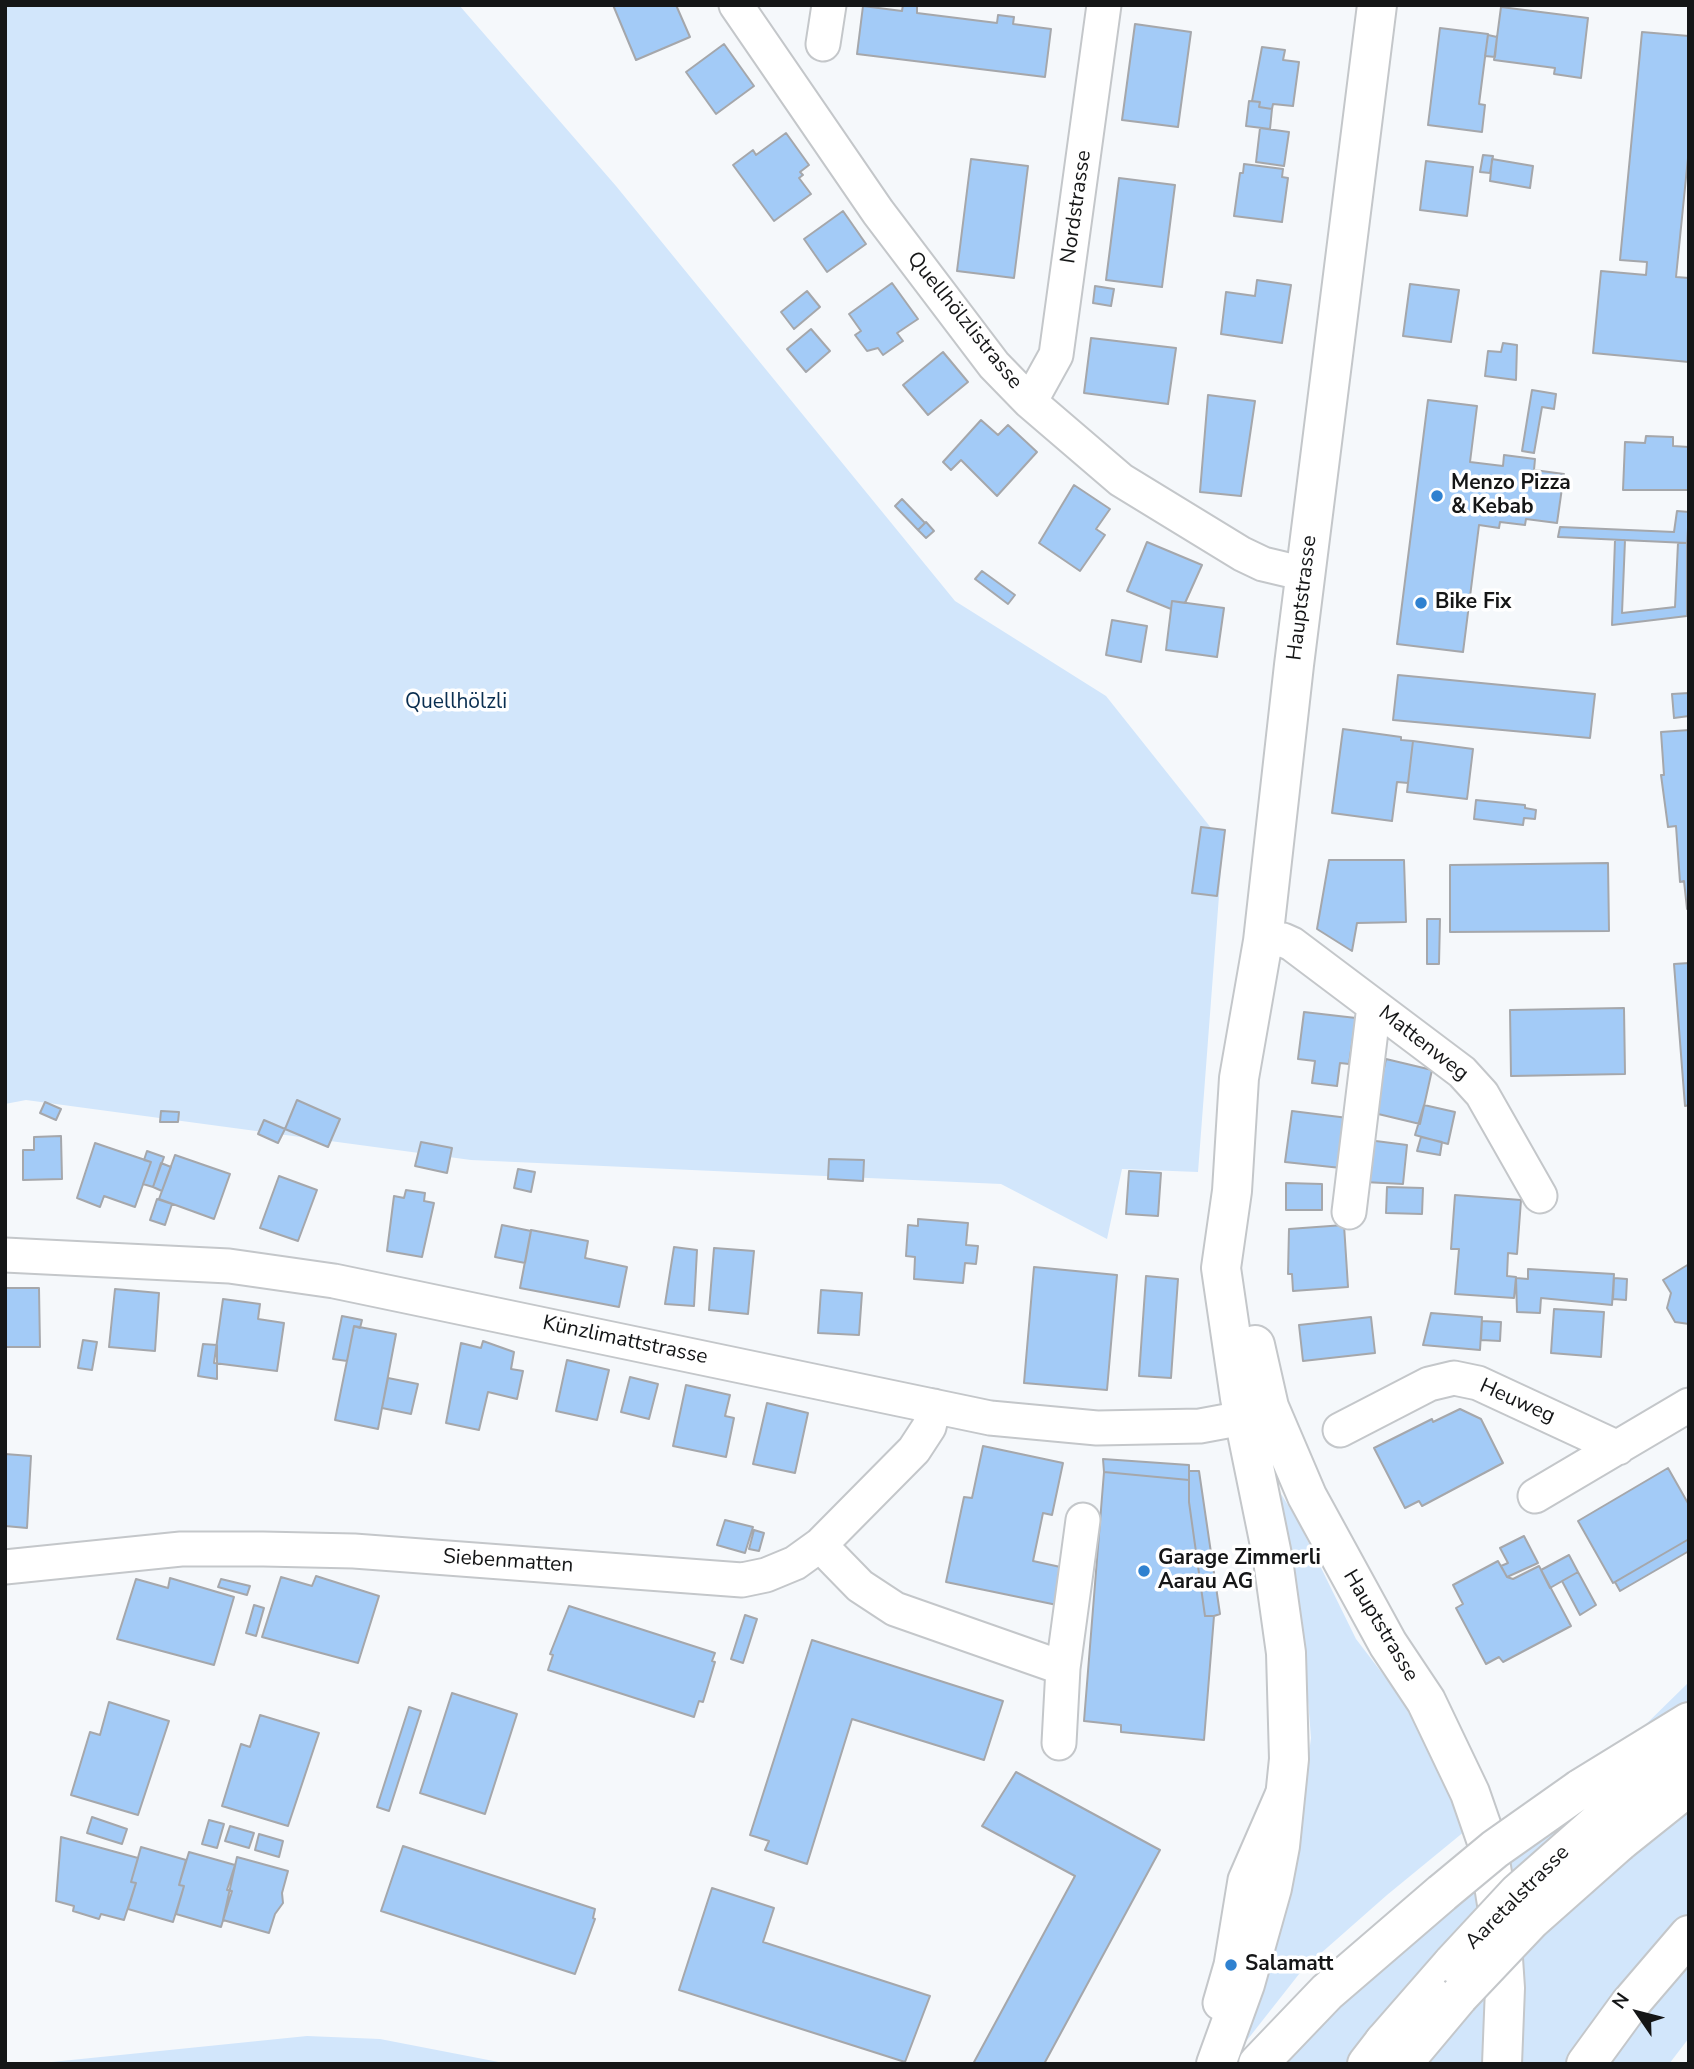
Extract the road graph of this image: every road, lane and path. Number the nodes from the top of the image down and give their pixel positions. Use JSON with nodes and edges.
{"nodes":[{"id":1,"x":736,"y":5,"type":"edge"},
{"id":2,"x":829,"y":5,"type":"edge"},
{"id":3,"x":1104,"y":5,"type":"edge"},
{"id":4,"x":1377,"y":5,"type":"edge"},
{"id":5,"x":823,"y":44,"type":"dead end"},
{"id":6,"x":1030,"y":402,"type":"junction"},
{"id":7,"x":1305,"y":574,"type":"junction"},
{"id":8,"x":1263,"y":941,"type":"junction"},
{"id":9,"x":1374,"y":1006,"type":"junction"},
{"id":10,"x":1232,"y":1191,"type":"junction"},
{"id":11,"x":1540,"y":1196,"type":"dead end"},
{"id":12,"x":1349,"y":1212,"type":"dead end"},
{"id":13,"x":5,"y":1255,"type":"edge"},
{"id":14,"x":1689,"y":1405,"type":"edge"},
{"id":15,"x":934,"y":1406,"type":"junction"},
{"id":16,"x":1256,"y":1413,"type":"junction"},
{"id":17,"x":1340,"y":1430,"type":"dead end"},
{"id":18,"x":1618,"y":1448,"type":"junction"},
{"id":19,"x":1535,"y":1496,"type":"dead end"},
{"id":20,"x":1083,"y":1520,"type":"dead end"},
{"id":21,"x":820,"y":1545,"type":"junction"},
{"id":22,"x":5,"y":1567,"type":"edge"},
{"id":23,"x":1063,"y":1668,"type":"junction"},
{"id":24,"x":1689,"y":1722,"type":"edge"},
{"id":25,"x":1059,"y":1743,"type":"dead end"},
{"id":26,"x":1689,"y":1754,"type":"edge"},
{"id":27,"x":1287,"y":1783,"type":"junction"},
{"id":28,"x":1689,"y":1786,"type":"edge"},
{"id":29,"x":1611,"y":1830,"type":"junction"},
{"id":30,"x":1683,"y":1941,"type":"edge"},
{"id":31,"x":1384,"y":2057,"type":"edge"},
{"id":32,"x":1198,"y":2064,"type":"edge"},
{"id":33,"x":1216,"y":2064,"type":"edge"},
{"id":34,"x":1258,"y":2064,"type":"edge"},
{"id":35,"x":1502,"y":2064,"type":"edge"},
{"id":36,"x":1586,"y":2064,"type":"edge"}],
"edges":[{"from":1,"to":6,"type":"street","name":"Quellhölzlistrasse"},
{"from":2,"to":5,"type":"street"},
{"from":3,"to":6,"type":"street","name":"Nordstrasse"},
{"from":4,"to":7,"type":"main road","name":"Hauptstrasse"},
{"from":6,"to":7,"type":"street","name":"Quellhölzlistrasse"},
{"from":7,"to":8,"type":"main road","name":"Hauptstrasse"},
{"from":8,"to":9,"type":"street","name":"Mattenweg"},
{"from":8,"to":10,"type":"main road","name":"Hauptstrasse"},
{"from":9,"to":11,"type":"street","name":"Mattenweg"},
{"from":9,"to":12,"type":"street"},
{"from":10,"to":16,"type":"main road","name":"Hauptstrasse"},
{"from":10,"to":16,"type":"main road","name":"Hauptstrasse"},
{"from":13,"to":15,"type":"street","name":"Künzlimattstrasse"},
{"from":14,"to":18,"type":"street"},
{"from":15,"to":16,"type":"street","name":"Künzlimattstrasse"},
{"from":15,"to":21,"type":"street","name":"Siebenmatten"},
{"from":16,"to":27,"type":"main road","name":"Hauptstrasse"},
{"from":16,"to":35,"type":"main road","name":"Hauptstrasse"},
{"from":17,"to":18,"type":"street","name":"Heuweg"},
{"from":18,"to":19,"type":"street"},
{"from":20,"to":23,"type":"street"},
{"from":21,"to":22,"type":"street","name":"Siebenmatten"},
{"from":21,"to":23,"type":"street"},
{"from":23,"to":25,"type":"street"},
{"from":24,"to":34,"type":"main road","bridge":true},
{"from":26,"to":29,"type":"main road","name":"Aaretalstrasse"},
{"from":27,"to":32,"type":"street"},
{"from":27,"to":33,"type":"main road","name":"Hauptstrasse"},
{"from":28,"to":29,"type":"main road","name":"Aaretalstrasse"},
{"from":29,"to":31,"type":"main road","name":"Aaretalstrasse","bridge":true},
{"from":30,"to":36,"type":"main road"}]}
